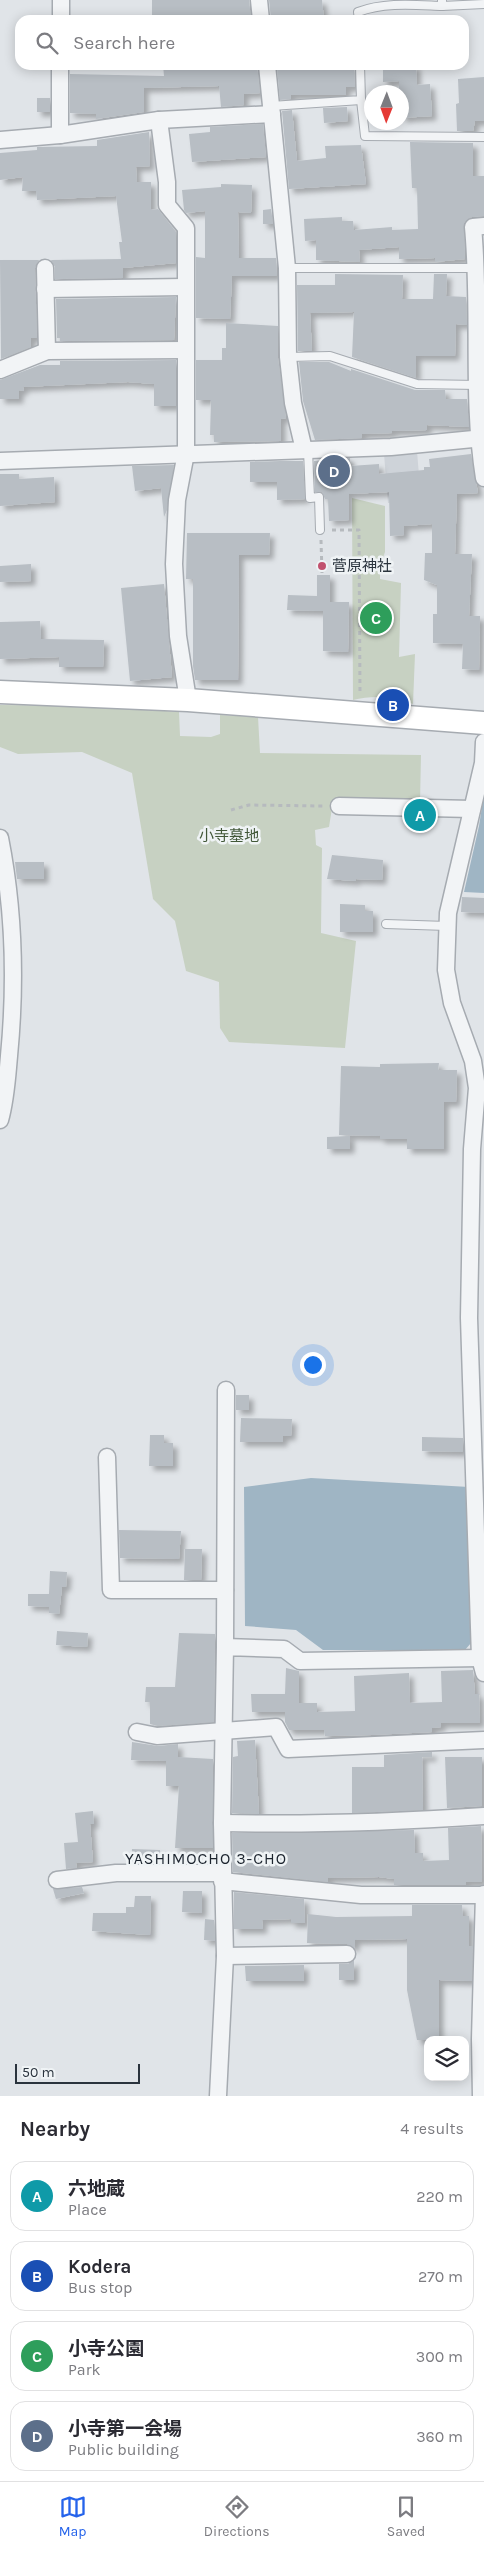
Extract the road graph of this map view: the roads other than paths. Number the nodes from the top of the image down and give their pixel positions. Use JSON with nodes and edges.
{"nodes":[{"id":1,"x":61,"y":0,"type":"edge"},
{"id":2,"x":259,"y":0,"type":"edge"},
{"id":3,"x":442,"y":3,"type":"edge"},
{"id":4,"x":484,"y":4,"type":"edge"},
{"id":5,"x":61,"y":15,"type":"edge"},
{"id":6,"x":260,"y":15,"type":"edge"},
{"id":7,"x":358,"y":15,"type":"edge"},
{"id":8,"x":60,"y":70,"type":"edge"},
{"id":9,"x":267,"y":70,"type":"edge"},
{"id":10,"x":360,"y":70,"type":"edge"},
{"id":11,"x":362,"y":100,"type":"junction"},
{"id":12,"x":272,"y":110,"type":"junction"},
{"id":13,"x":159,"y":120,"type":"junction"},
{"id":14,"x":60,"y":135,"type":"junction"},
{"id":15,"x":484,"y":137,"type":"edge"},
{"id":16,"x":0,"y":140,"type":"edge"},
{"id":17,"x":484,"y":226,"type":"edge"},
{"id":18,"x":45,"y":268,"type":"dead end"},
{"id":19,"x":287,"y":268,"type":"junction"},
{"id":20,"x":477,"y":268,"type":"junction"},
{"id":21,"x":185,"y":287,"type":"junction"},
{"id":22,"x":45,"y":290,"type":"junction"},
{"id":23,"x":47,"y":350,"type":"junction"},
{"id":24,"x":185,"y":350,"type":"junction"},
{"id":25,"x":288,"y":357,"type":"junction"},
{"id":26,"x":0,"y":370,"type":"edge"},
{"id":27,"x":478,"y":386,"type":"junction"},
{"id":28,"x":481,"y":438,"type":"edge"},
{"id":29,"x":306,"y":450,"type":"junction"},
{"id":30,"x":186,"y":453,"type":"junction"},
{"id":31,"x":0,"y":461,"type":"edge"},
{"id":32,"x":484,"y":478,"type":"edge"},
{"id":33,"x":320,"y":530,"type":"road end"},
{"id":34,"x":0,"y":692,"type":"edge"},
{"id":35,"x":188,"y":700,"type":"junction"},
{"id":36,"x":484,"y":723,"type":"edge"},
{"id":37,"x":484,"y":742,"type":"edge"},
{"id":38,"x":339,"y":806,"type":"road end"},
{"id":39,"x":472,"y":808,"type":"junction"},
{"id":40,"x":0,"y":838,"type":"edge"},
{"id":41,"x":386,"y":924,"type":"dead end"},
{"id":42,"x":447,"y":926,"type":"junction"},
{"id":43,"x":0,"y":1120,"type":"edge"},
{"id":44,"x":226,"y":1390,"type":"dead end"},
{"id":45,"x":108,"y":1457,"type":"dead end"},
{"id":46,"x":225,"y":1590,"type":"junction"},
{"id":47,"x":225,"y":1647,"type":"junction"},
{"id":48,"x":482,"y":1666,"type":"edge"},
{"id":49,"x":222,"y":1731,"type":"junction"},
{"id":50,"x":137,"y":1732,"type":"dead end"},
{"id":51,"x":484,"y":1740,"type":"edge"},
{"id":52,"x":484,"y":1816,"type":"edge"},
{"id":53,"x":222,"y":1823,"type":"junction"},
{"id":54,"x":222,"y":1877,"type":"junction"},
{"id":55,"x":57,"y":1880,"type":"dead end"},
{"id":56,"x":484,"y":1895,"type":"edge"},
{"id":57,"x":347,"y":1954,"type":"dead end"},
{"id":58,"x":225,"y":1956,"type":"junction"},
{"id":59,"x":218,"y":2096,"type":"edge"},
{"id":60,"x":481,"y":2096,"type":"edge"}],
"edges":[{"from":1,"to":5,"type":"street"},
{"from":2,"to":6,"type":"street"},
{"from":3,"to":4,"type":"lane"},
{"from":3,"to":7,"type":"lane"},
{"from":8,"to":14,"type":"street"},
{"from":9,"to":12,"type":"street"},
{"from":10,"to":11,"type":"lane"},
{"from":11,"to":12,"type":"lane"},
{"from":11,"to":15,"type":"lane"},
{"from":12,"to":13,"type":"street"},
{"from":12,"to":19,"type":"street"},
{"from":13,"to":14,"type":"street"},
{"from":13,"to":21,"type":"street"},
{"from":14,"to":16,"type":"street"},
{"from":17,"to":20,"type":"street"},
{"from":18,"to":22,"type":"street"},
{"from":19,"to":20,"type":"lane"},
{"from":19,"to":25,"type":"street"},
{"from":20,"to":27,"type":"street"},
{"from":21,"to":22,"type":"street"},
{"from":21,"to":24,"type":"street"},
{"from":22,"to":23,"type":"street"},
{"from":23,"to":24,"type":"street"},
{"from":23,"to":26,"type":"street"},
{"from":24,"to":30,"type":"street"},
{"from":25,"to":27,"type":"lane"},
{"from":25,"to":29,"type":"street"},
{"from":27,"to":28,"type":"street"},
{"from":28,"to":29,"type":"street"},
{"from":28,"to":32,"type":"street"},
{"from":29,"to":30,"type":"street"},
{"from":29,"to":33,"type":"lane"},
{"from":30,"to":31,"type":"street"},
{"from":30,"to":35,"type":"street"},
{"from":34,"to":35,"type":"street"},
{"from":35,"to":36,"type":"street"},
{"from":37,"to":39,"type":"street"},
{"from":38,"to":39,"type":"street"},
{"from":39,"to":42,"type":"street"},
{"from":40,"to":43,"type":"street"},
{"from":41,"to":42,"type":"lane"},
{"from":42,"to":48,"type":"street"},
{"from":44,"to":46,"type":"street"},
{"from":45,"to":46,"type":"street"},
{"from":46,"to":47,"type":"street"},
{"from":47,"to":48,"type":"street"},
{"from":47,"to":49,"type":"street"},
{"from":49,"to":50,"type":"street"},
{"from":49,"to":51,"type":"street"},
{"from":49,"to":53,"type":"street"},
{"from":52,"to":53,"type":"street"},
{"from":53,"to":54,"type":"street"},
{"from":54,"to":55,"type":"street"},
{"from":54,"to":56,"type":"street"},
{"from":54,"to":58,"type":"street"},
{"from":56,"to":60,"type":"street"},
{"from":57,"to":58,"type":"street"},
{"from":58,"to":59,"type":"street"}]}
